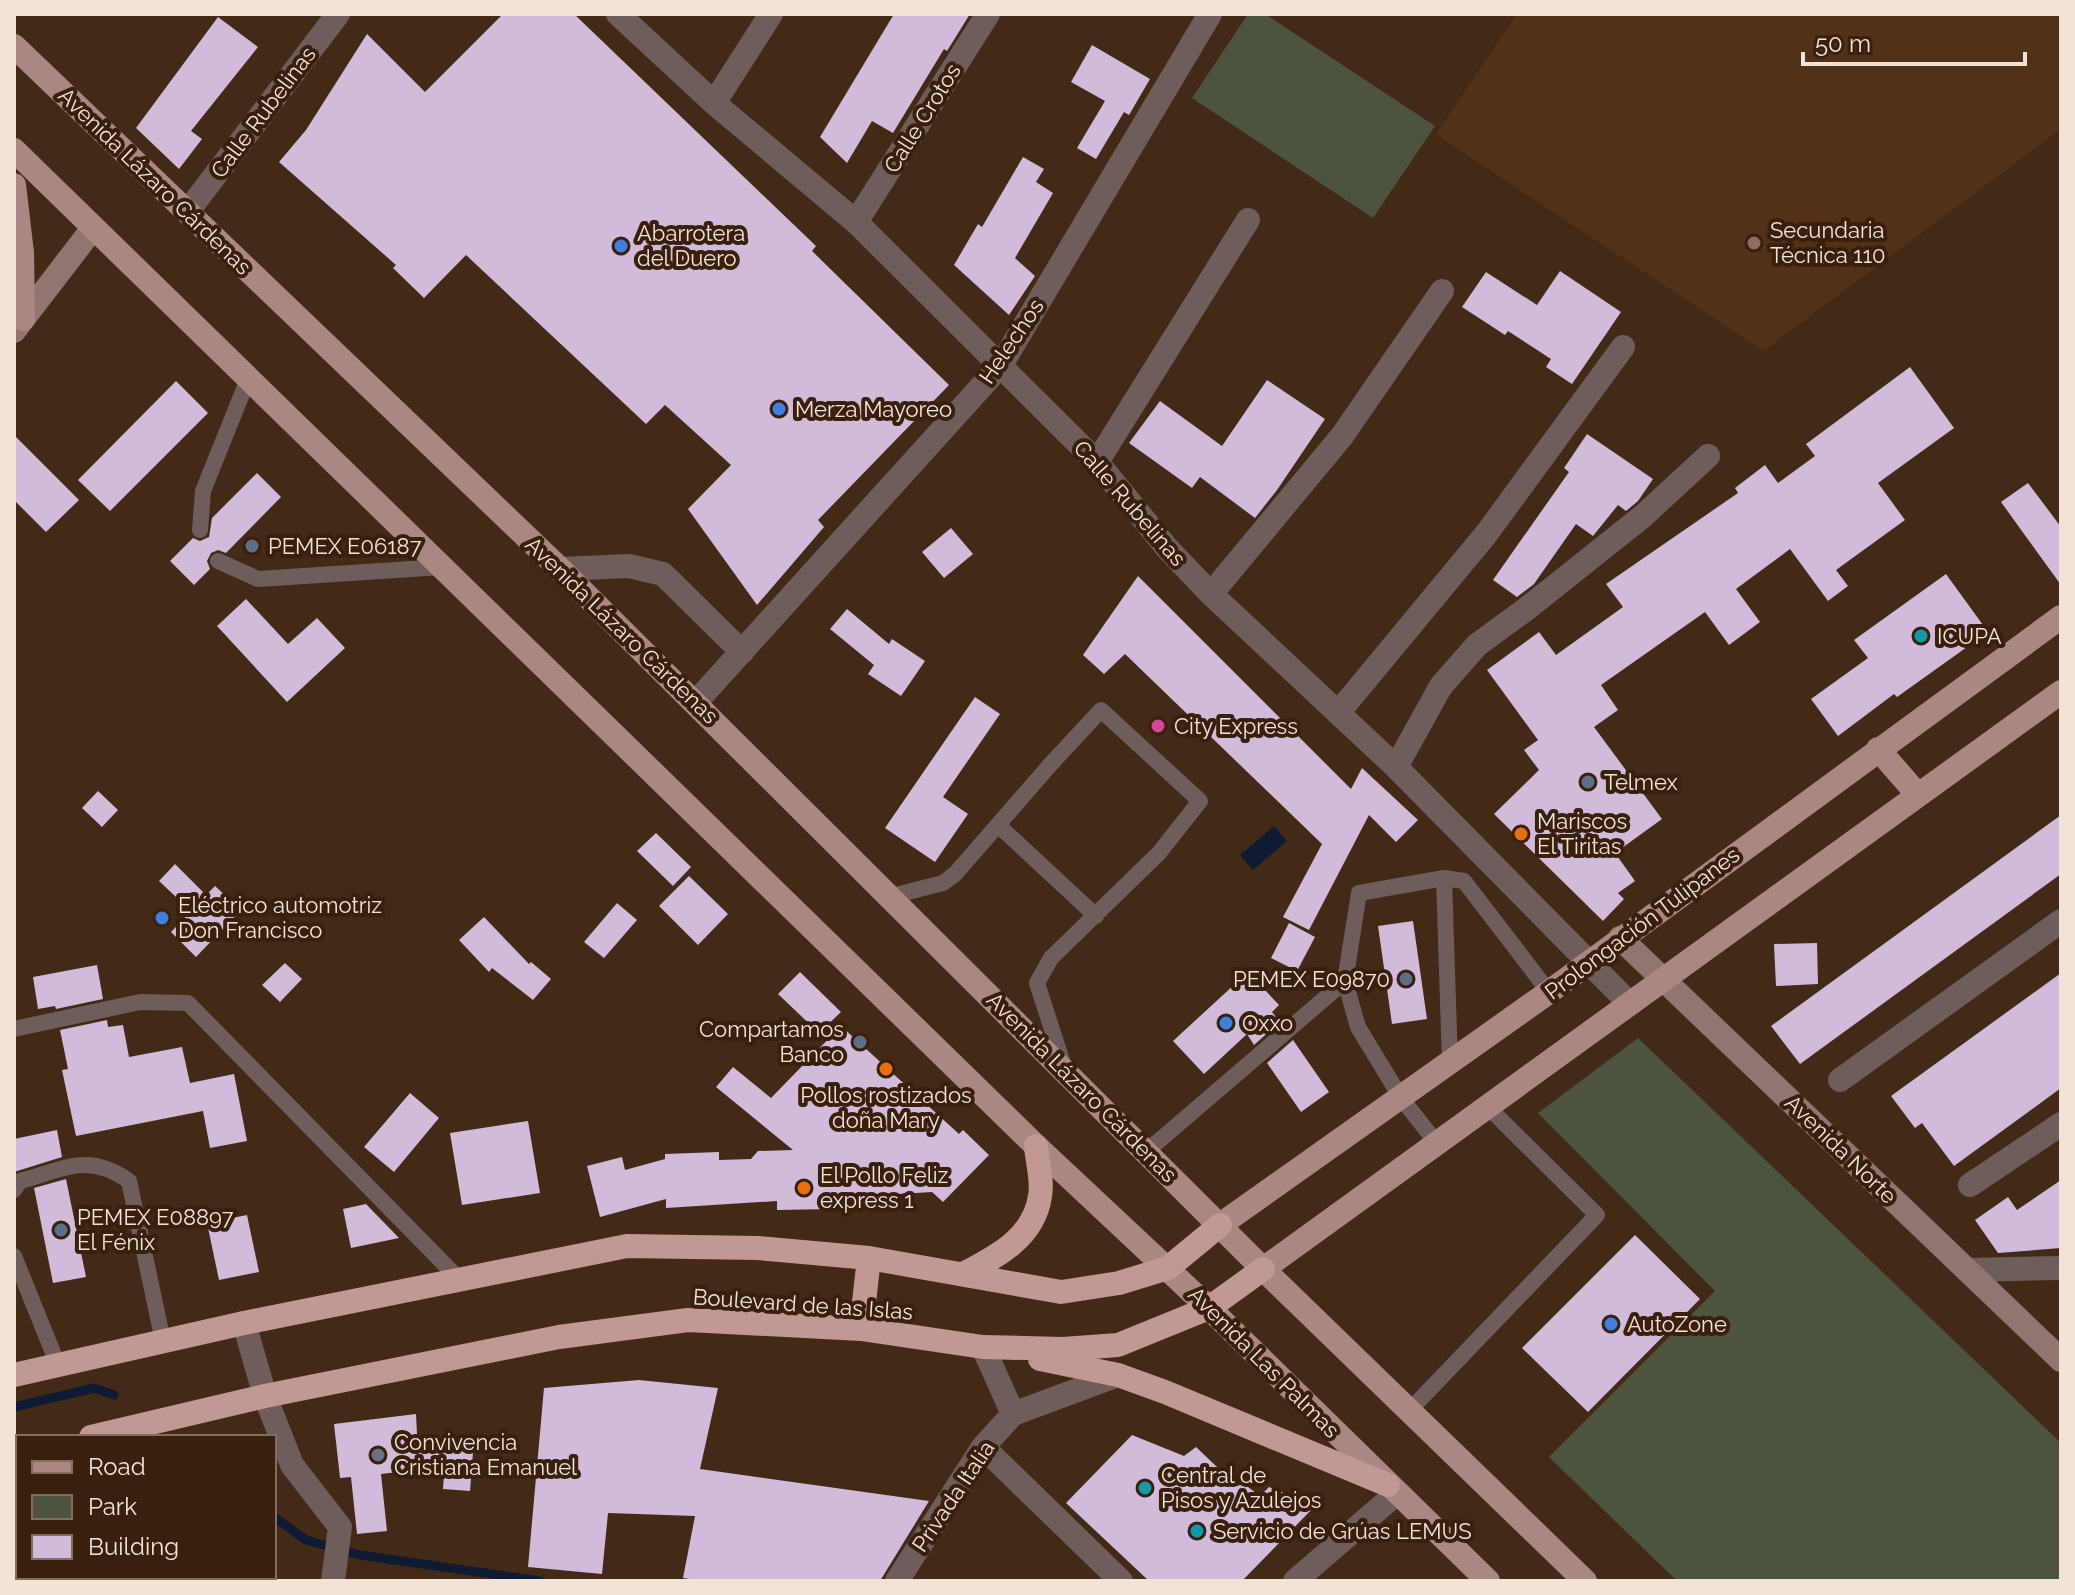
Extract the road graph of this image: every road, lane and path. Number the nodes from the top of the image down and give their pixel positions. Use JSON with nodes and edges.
{"nodes":[{"id":1,"x":338,"y":14,"type":"edge"},
{"id":2,"x":618,"y":14,"type":"edge"},
{"id":3,"x":771,"y":14,"type":"edge"},
{"id":4,"x":988,"y":14,"type":"edge"},
{"id":5,"x":1210,"y":14,"type":"edge"},
{"id":6,"x":14,"y":46,"type":"edge"},
{"id":7,"x":714,"y":103,"type":"junction"},
{"id":8,"x":14,"y":150,"type":"edge"},
{"id":9,"x":14,"y":185,"type":"edge"},
{"id":10,"x":188,"y":211,"type":"junction"},
{"id":11,"x":1248,"y":220,"type":"dead end"},
{"id":12,"x":856,"y":222,"type":"junction"},
{"id":13,"x":93,"y":228,"type":"junction"},
{"id":14,"x":1442,"y":291,"type":"dead end"},
{"id":15,"x":18,"y":325,"type":"edge"},
{"id":16,"x":1623,"y":347,"type":"dead end"},
{"id":17,"x":1001,"y":365,"type":"junction"},
{"id":18,"x":248,"y":379,"type":"junction"},
{"id":19,"x":1708,"y":456,"type":"dead end"},
{"id":20,"x":1097,"y":462,"type":"junction"},
{"id":21,"x":200,"y":530,"type":"dead end"},
{"id":22,"x":218,"y":561,"type":"dead end"},
{"id":23,"x":442,"y":567,"type":"junction"},
{"id":24,"x":560,"y":569,"type":"junction"},
{"id":25,"x":1211,"y":594,"type":"junction"},
{"id":26,"x":2061,"y":617,"type":"edge"},
{"id":27,"x":742,"y":652,"type":"junction"},
{"id":28,"x":2061,"y":692,"type":"edge"},
{"id":29,"x":696,"y":702,"type":"junction"},
{"id":30,"x":1338,"y":713,"type":"junction"},
{"id":31,"x":1878,"y":749,"type":"junction"},
{"id":32,"x":1396,"y":767,"type":"junction"},
{"id":33,"x":1918,"y":795,"type":"junction"},
{"id":34,"x":998,"y":825,"type":"junction"},
{"id":35,"x":1444,"y":878,"type":"junction"},
{"id":36,"x":888,"y":897,"type":"junction"},
{"id":37,"x":1096,"y":916,"type":"junction"},
{"id":38,"x":2061,"y":921,"type":"edge"},
{"id":39,"x":1620,"y":938,"type":"junction"},
{"id":40,"x":1590,"y":962,"type":"junction"},
{"id":41,"x":1665,"y":980,"type":"junction"},
{"id":42,"x":1345,"y":981,"type":"junction"},
{"id":43,"x":1549,"y":992,"type":"junction"},
{"id":44,"x":1630,"y":1004,"type":"junction"},
{"id":45,"x":14,"y":1029,"type":"edge"},
{"id":46,"x":1450,"y":1063,"type":"junction"},
{"id":47,"x":1064,"y":1069,"type":"junction"},
{"id":48,"x":1840,"y":1080,"type":"dead end"},
{"id":49,"x":1401,"y":1098,"type":"junction"},
{"id":50,"x":1487,"y":1106,"type":"junction"},
{"id":51,"x":2061,"y":1124,"type":"edge"},
{"id":52,"x":1436,"y":1142,"type":"junction"},
{"id":53,"x":1036,"y":1146,"type":"junction"},
{"id":54,"x":1147,"y":1151,"type":"junction"},
{"id":55,"x":1970,"y":1185,"type":"dead end"},
{"id":56,"x":14,"y":1190,"type":"edge"},
{"id":57,"x":1220,"y":1225,"type":"junction"},
{"id":58,"x":14,"y":1256,"type":"edge"},
{"id":59,"x":869,"y":1258,"type":"junction"},
{"id":60,"x":1168,"y":1268,"type":"junction"},
{"id":61,"x":2061,"y":1268,"type":"edge"},
{"id":62,"x":1263,"y":1269,"type":"junction"},
{"id":63,"x":1967,"y":1270,"type":"junction"},
{"id":64,"x":963,"y":1274,"type":"junction"},
{"id":65,"x":459,"y":1279,"type":"junction"},
{"id":66,"x":1209,"y":1308,"type":"junction"},
{"id":67,"x":244,"y":1323,"type":"junction"},
{"id":68,"x":861,"y":1329,"type":"junction"},
{"id":69,"x":163,"y":1341,"type":"junction"},
{"id":70,"x":983,"y":1347,"type":"junction"},
{"id":71,"x":2061,"y":1360,"type":"edge"},
{"id":72,"x":58,"y":1365,"type":"junction"},
{"id":73,"x":14,"y":1375,"type":"edge"},
{"id":74,"x":1118,"y":1375,"type":"junction"},
{"id":75,"x":265,"y":1396,"type":"junction"},
{"id":76,"x":1409,"y":1411,"type":"junction"},
{"id":77,"x":1013,"y":1414,"type":"junction"},
{"id":78,"x":99,"y":1435,"type":"edge"},
{"id":79,"x":983,"y":1447,"type":"junction"},
{"id":80,"x":1393,"y":1489,"type":"junction"},
{"id":81,"x":333,"y":1578,"type":"edge"},
{"id":82,"x":897,"y":1581,"type":"edge"},
{"id":83,"x":1121,"y":1581,"type":"edge"},
{"id":84,"x":1295,"y":1581,"type":"edge"},
{"id":85,"x":1488,"y":1581,"type":"edge"},
{"id":86,"x":1585,"y":1581,"type":"edge"}],
"edges":[{"from":1,"to":10,"type":"street","name":"Calle Rubelinas"},
{"from":2,"to":7,"type":"street","name":"Calle Rubelinas"},
{"from":3,"to":7,"type":"street"},
{"from":4,"to":12,"type":"street","name":"Calle Crotos"},
{"from":5,"to":17,"type":"street","name":"Helechos"},
{"from":6,"to":10,"type":"main road","name":"Avenida Lázaro Cárdenas"},
{"from":7,"to":12,"type":"street","name":"Calle Rubelinas"},
{"from":8,"to":13,"type":"main road"},
{"from":9,"to":15,"type":"main road"},
{"from":10,"to":24,"type":"main road","name":"Avenida Lázaro Cárdenas"},
{"from":11,"to":20,"type":"street"},
{"from":12,"to":17,"type":"street","name":"Calle Rubelinas"},
{"from":13,"to":15,"type":"street"},
{"from":13,"to":18,"type":"main road"},
{"from":14,"to":25,"type":"street"},
{"from":16,"to":30,"type":"street"},
{"from":17,"to":20,"type":"street","name":"Calle Rubelinas"},
{"from":17,"to":27,"type":"street","name":"Helechos"},
{"from":18,"to":21,"type":"lane"},
{"from":18,"to":23,"type":"main road"},
{"from":19,"to":32,"type":"street"},
{"from":20,"to":25,"type":"street","name":"Calle Rubelinas"},
{"from":22,"to":23,"type":"lane"},
{"from":23,"to":53,"type":"main road"},
{"from":24,"to":27,"type":"street"},
{"from":24,"to":29,"type":"main road","name":"Avenida Lázaro Cárdenas"},
{"from":25,"to":30,"type":"street","name":"Calle Rubelinas"},
{"from":26,"to":31,"type":"main road","name":"Prolongación Tulipanes"},
{"from":27,"to":29,"type":"street","name":"Helechos"},
{"from":28,"to":33,"type":"main road"},
{"from":29,"to":36,"type":"main road","name":"Avenida Lázaro Cárdenas"},
{"from":30,"to":32,"type":"street","name":"Calle Rubelinas"},
{"from":31,"to":33,"type":"main road"},
{"from":31,"to":39,"type":"main road","name":"Prolongación Tulipanes"},
{"from":32,"to":40,"type":"street","name":"Calle Rubelinas"},
{"from":33,"to":41,"type":"main road"},
{"from":34,"to":36,"type":"lane"},
{"from":34,"to":37,"type":"lane"},
{"from":34,"to":37,"type":"lane"},
{"from":35,"to":42,"type":"lane"},
{"from":35,"to":43,"type":"lane"},
{"from":35,"to":46,"type":"lane"},
{"from":36,"to":47,"type":"main road","name":"Avenida Lázaro Cárdenas"},
{"from":37,"to":47,"type":"lane"},
{"from":38,"to":48,"type":"street"},
{"from":39,"to":40,"type":"main road","name":"Prolongación Tulipanes"},
{"from":39,"to":41,"type":"street","name":"Avenida Norte"},
{"from":40,"to":43,"type":"main road","name":"Prolongación Tulipanes"},
{"from":40,"to":44,"type":"street","name":"Calle Rubelinas"},
{"from":41,"to":44,"type":"main road"},
{"from":41,"to":63,"type":"street","name":"Avenida Norte"},
{"from":42,"to":49,"type":"lane"},
{"from":42,"to":54,"type":"lane"},
{"from":43,"to":46,"type":"main road","name":"Prolongación Tulipanes"},
{"from":44,"to":50,"type":"main road"},
{"from":45,"to":65,"type":"lane"},
{"from":46,"to":49,"type":"main road","name":"Prolongación Tulipanes"},
{"from":47,"to":54,"type":"main road","name":"Avenida Lázaro Cárdenas"},
{"from":49,"to":52,"type":"lane"},
{"from":49,"to":57,"type":"main road","name":"Prolongación Tulipanes"},
{"from":50,"to":52,"type":"main road"},
{"from":50,"to":76,"type":"lane"},
{"from":51,"to":55,"type":"street"},
{"from":52,"to":62,"type":"main road"},
{"from":53,"to":60,"type":"main road","name":"Avenida Las Palmas"},
{"from":53,"to":64,"type":"highway"},
{"from":54,"to":57,"type":"main road","name":"Avenida Lázaro Cárdenas"},
{"from":56,"to":69,"type":"lane"},
{"from":57,"to":60,"type":"highway"},
{"from":57,"to":62,"type":"main road"},
{"from":58,"to":72,"type":"lane"},
{"from":59,"to":64,"type":"highway","name":"Boulevard de las Islas"},
{"from":59,"to":65,"type":"highway","name":"Boulevard de las Islas"},
{"from":59,"to":68,"type":"highway"},
{"from":60,"to":64,"type":"highway","name":"Boulevard de las Islas"},
{"from":60,"to":66,"type":"main road","name":"Avenida Las Palmas"},
{"from":61,"to":63,"type":"street"},
{"from":62,"to":66,"type":"highway","name":"Boulevard de las Islas"},
{"from":62,"to":76,"type":"main road"},
{"from":63,"to":71,"type":"street","name":"Avenida Norte"},
{"from":65,"to":67,"type":"highway","name":"Boulevard de las Islas"},
{"from":66,"to":70,"type":"highway","name":"Boulevard de las Islas"},
{"from":66,"to":80,"type":"main road","name":"Avenida Las Palmas"},
{"from":67,"to":69,"type":"highway","name":"Boulevard de las Islas"},
{"from":67,"to":75,"type":"street"},
{"from":68,"to":70,"type":"highway","name":"Boulevard de las Islas"},
{"from":68,"to":75,"type":"highway","name":"Boulevard de las Islas"},
{"from":69,"to":72,"type":"highway","name":"Boulevard de las Islas"},
{"from":70,"to":74,"type":"highway"},
{"from":70,"to":77,"type":"street"},
{"from":72,"to":73,"type":"highway","name":"Boulevard de las Islas"},
{"from":74,"to":77,"type":"street","name":"Privada Italia"},
{"from":74,"to":80,"type":"highway"},
{"from":75,"to":78,"type":"highway","name":"Boulevard de las Islas"},
{"from":75,"to":81,"type":"street"},
{"from":76,"to":86,"type":"main road"},
{"from":77,"to":79,"type":"street","name":"Privada Italia"},
{"from":79,"to":82,"type":"street","name":"Privada Italia"},
{"from":79,"to":83,"type":"street"},
{"from":80,"to":84,"type":"street"},
{"from":80,"to":85,"type":"main road","name":"Avenida Las Palmas"}]}
